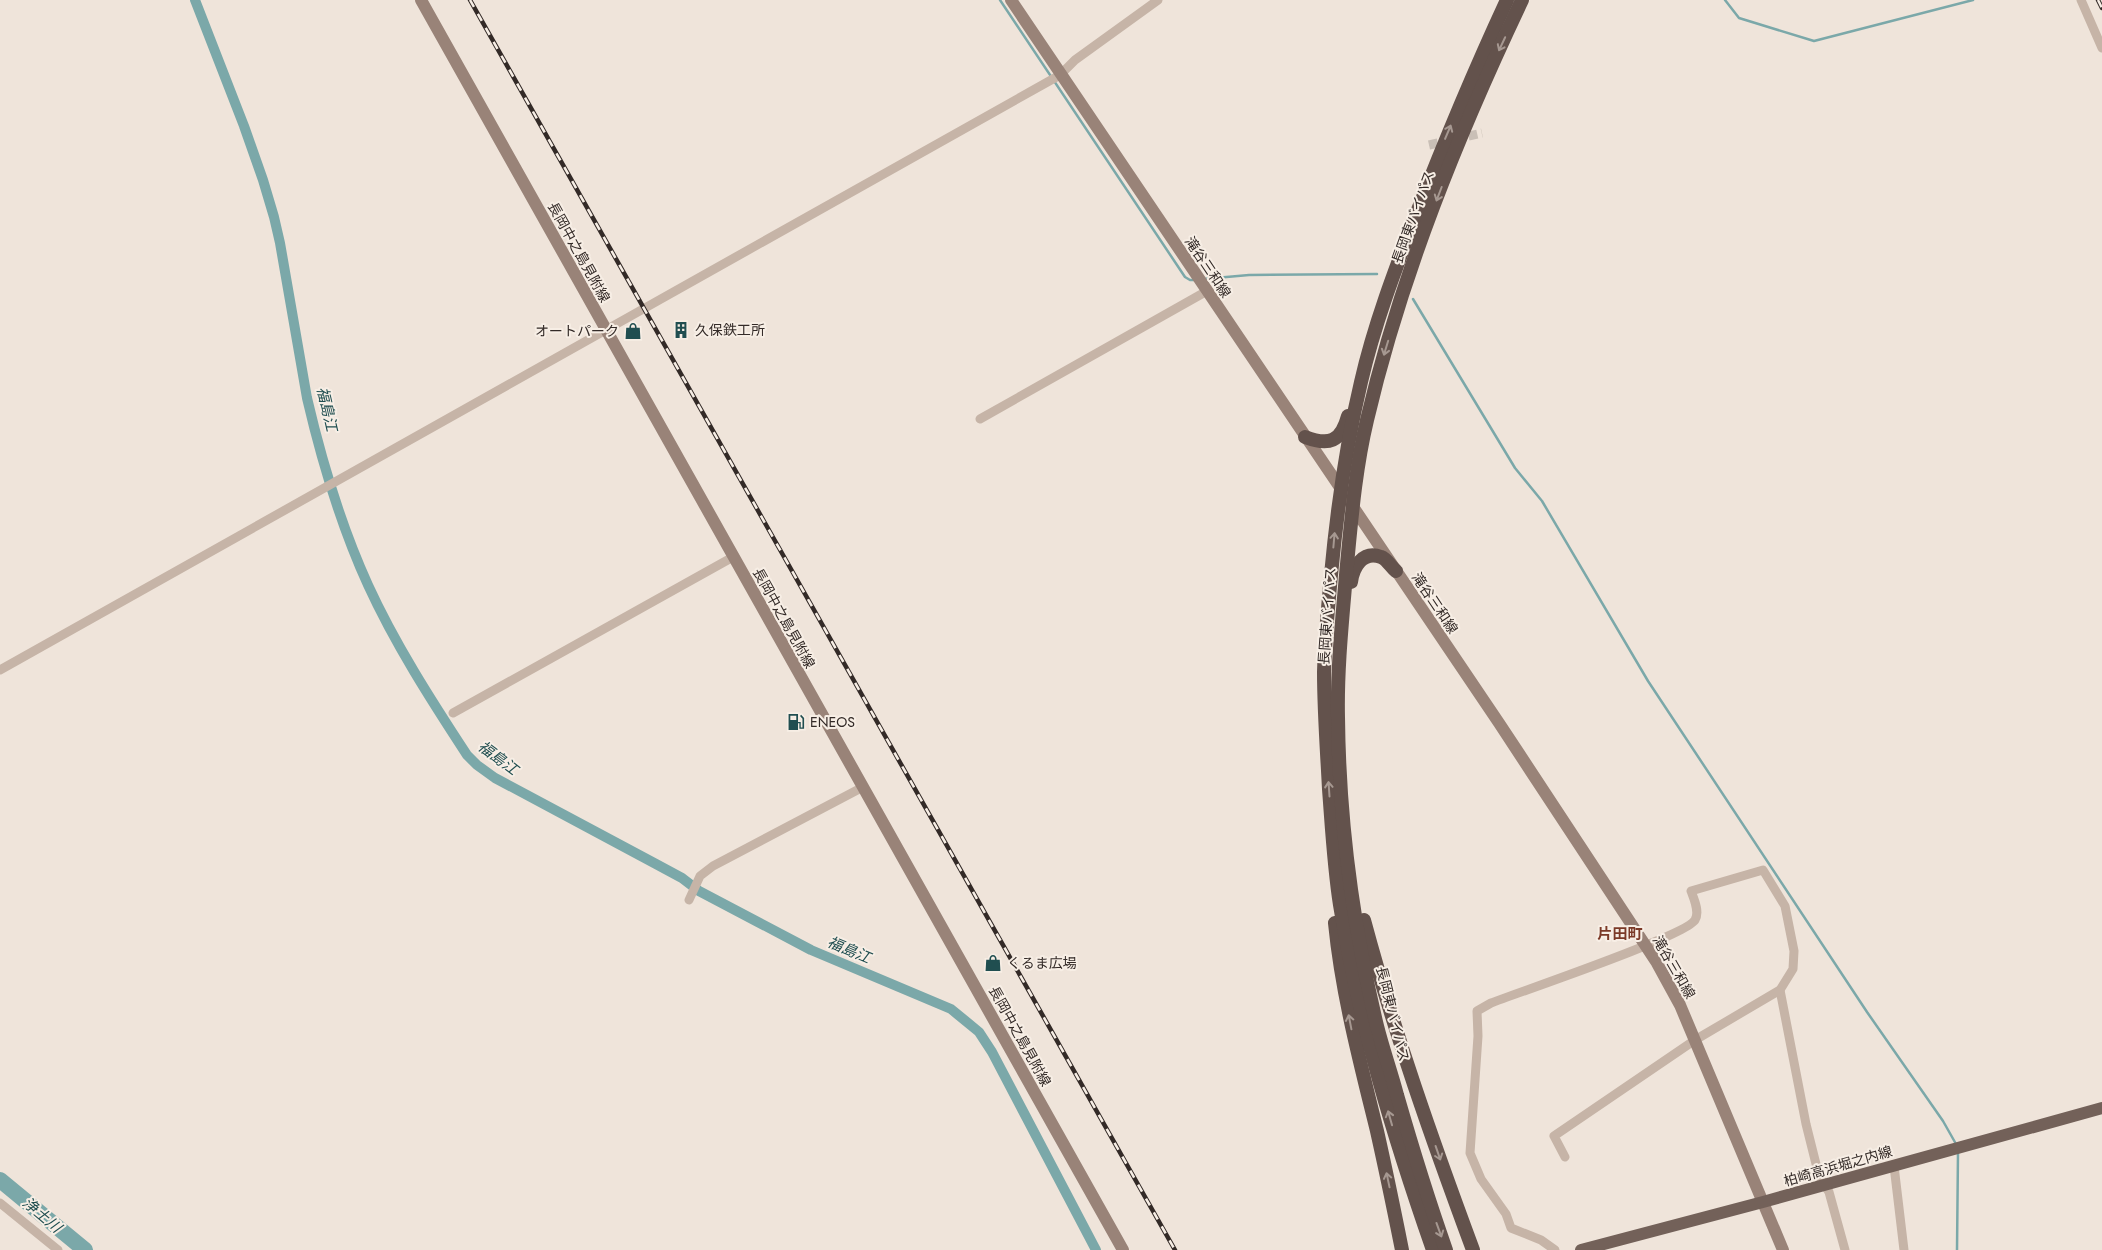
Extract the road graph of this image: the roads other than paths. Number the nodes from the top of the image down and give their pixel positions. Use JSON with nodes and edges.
{"nodes":[{"id":1,"x":421,"y":0,"type":"edge"},
{"id":2,"x":1011,"y":0,"type":"edge"},
{"id":3,"x":1158,"y":0,"type":"edge"},
{"id":4,"x":1507,"y":0,"type":"edge"},
{"id":5,"x":1522,"y":0,"type":"edge"},
{"id":6,"x":2081,"y":0,"type":"edge"},
{"id":7,"x":1145,"y":4,"type":"edge"},
{"id":8,"x":2102,"y":48,"type":"edge"},
{"id":9,"x":1060,"y":75,"type":"junction"},
{"id":10,"x":1440,"y":151,"type":"junction"},
{"id":11,"x":1206,"y":291,"type":"junction"},
{"id":12,"x":606,"y":331,"type":"junction"},
{"id":13,"x":980,"y":419,"type":"dead end"},
{"id":14,"x":1305,"y":437,"type":"junction"},
{"id":15,"x":1340,"y":489,"type":"junction"},
{"id":16,"x":1353,"y":508,"type":"junction"},
{"id":17,"x":733,"y":557,"type":"junction"},
{"id":18,"x":1396,"y":571,"type":"junction"},
{"id":19,"x":0,"y":670,"type":"edge"},
{"id":20,"x":453,"y":713,"type":"dead end"},
{"id":21,"x":863,"y":787,"type":"junction"},
{"id":22,"x":1344,"y":832,"type":"junction"},
{"id":23,"x":690,"y":898,"type":"dead end"},
{"id":24,"x":1645,"y":945,"type":"junction"},
{"id":25,"x":1356,"y":958,"type":"junction"},
{"id":26,"x":1780,"y":990,"type":"junction"},
{"id":27,"x":1695,"y":1040,"type":"junction"},
{"id":28,"x":2102,"y":1108,"type":"edge"},
{"id":29,"x":1565,"y":1157,"type":"dead end"},
{"id":30,"x":1894,"y":1166,"type":"junction"},
{"id":31,"x":1824,"y":1184,"type":"junction"},
{"id":32,"x":1763,"y":1202,"type":"junction"},
{"id":33,"x":0,"y":1203,"type":"edge"},
{"id":34,"x":1426,"y":1212,"type":"junction"},
{"id":35,"x":58,"y":1250,"type":"edge"},
{"id":36,"x":1123,"y":1250,"type":"edge"},
{"id":37,"x":1402,"y":1250,"type":"edge"},
{"id":38,"x":1433,"y":1250,"type":"edge"},
{"id":39,"x":1446,"y":1250,"type":"edge"},
{"id":40,"x":1473,"y":1250,"type":"edge"},
{"id":41,"x":1555,"y":1250,"type":"edge"},
{"id":42,"x":1581,"y":1250,"type":"edge"},
{"id":43,"x":1783,"y":1250,"type":"edge"},
{"id":44,"x":1845,"y":1250,"type":"edge"},
{"id":45,"x":1904,"y":1250,"type":"edge"}],
"edges":[{"from":1,"to":12,"type":"main road","name":"長岡中之島見附線"},
{"from":2,"to":9,"type":"main road","name":"滝谷三和線"},
{"from":3,"to":7,"type":"street"},
{"from":10,"to":4,"type":"highway","name":"長岡東バイパス","one_way":true},
{"from":5,"to":16,"type":"highway","name":"長岡東バイパス","one_way":true},
{"from":6,"to":8,"type":"street"},
{"from":7,"to":9,"type":"street"},
{"from":9,"to":11,"type":"main road","name":"滝谷三和線"},
{"from":9,"to":12,"type":"street"},
{"from":10,"to":14,"type":"highway"},
{"from":10,"to":15,"type":"highway","name":"長岡東バイパス"},
{"from":11,"to":13,"type":"street"},
{"from":11,"to":14,"type":"main road","name":"滝谷三和線"},
{"from":12,"to":17,"type":"main road","name":"長岡中之島見附線"},
{"from":12,"to":19,"type":"street"},
{"from":14,"to":15,"type":"main road","name":"滝谷三和線"},
{"from":15,"to":16,"type":"main road","name":"滝谷三和線"},
{"from":25,"to":15,"type":"highway","name":"長岡東バイパス","one_way":true},
{"from":16,"to":18,"type":"main road","name":"滝谷三和線"},
{"from":16,"to":22,"type":"highway","name":"長岡東バイパス"},
{"from":17,"to":20,"type":"street"},
{"from":17,"to":21,"type":"main road","name":"長岡中之島見附線"},
{"from":18,"to":22,"type":"highway"},
{"from":18,"to":24,"type":"main road","name":"滝谷三和線"},
{"from":21,"to":23,"type":"street"},
{"from":21,"to":36,"type":"main road","name":"長岡中之島見附線"},
{"from":22,"to":25,"type":"highway","name":"長岡東バイパス"},
{"from":24,"to":26,"type":"street"},
{"from":24,"to":27,"type":"main road","name":"滝谷三和線"},
{"from":24,"to":41,"type":"street"},
{"from":25,"to":34,"type":"highway","name":"長岡東バイパス"},
{"from":37,"to":25,"type":"highway","one_way":true},
{"from":25,"to":40,"type":"highway","one_way":true},
{"from":26,"to":27,"type":"street"},
{"from":26,"to":31,"type":"street"},
{"from":27,"to":29,"type":"street"},
{"from":27,"to":32,"type":"main road","name":"滝谷三和線"},
{"from":28,"to":30,"type":"main road","name":"柏崎高浜堀之内線"},
{"from":30,"to":31,"type":"main road","name":"柏崎高浜堀之内線"},
{"from":30,"to":45,"type":"street"},
{"from":31,"to":32,"type":"main road","name":"柏崎高浜堀之内線"},
{"from":31,"to":44,"type":"street"},
{"from":32,"to":42,"type":"main road","name":"柏崎高浜堀之内線"},
{"from":32,"to":43,"type":"main road","name":"滝谷三和線"},
{"from":33,"to":35,"type":"street"},
{"from":34,"to":38,"type":"highway","name":"長岡東バイパス"},
{"from":34,"to":39,"type":"highway","name":"長岡東バイパス","one_way":true}]}
